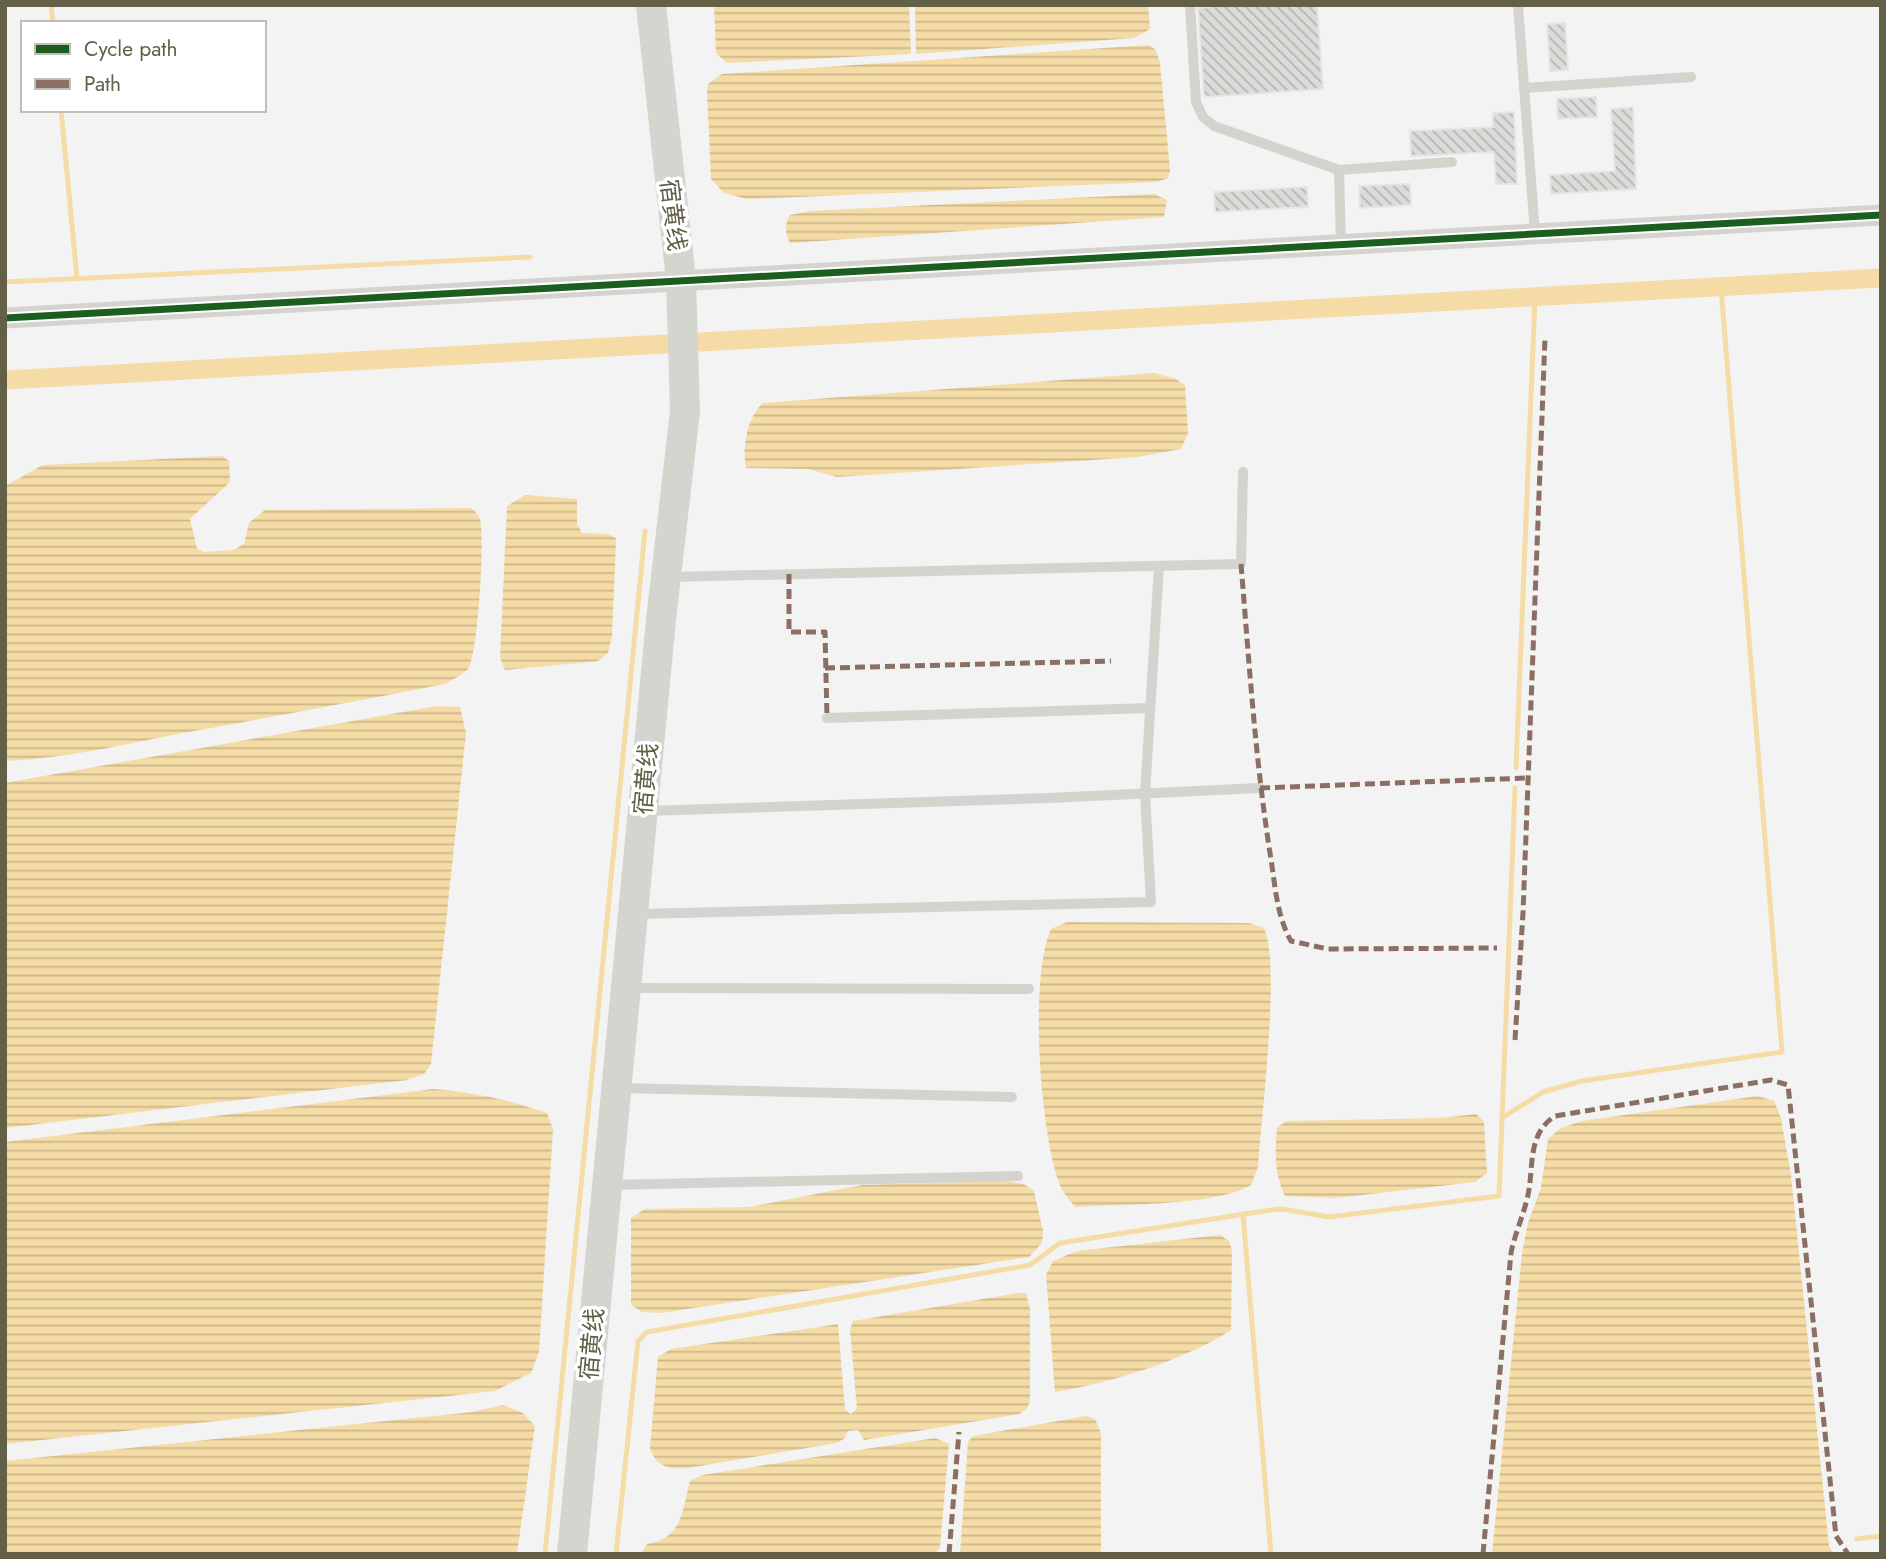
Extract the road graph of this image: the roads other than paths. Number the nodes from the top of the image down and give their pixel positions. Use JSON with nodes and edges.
{"nodes":[{"id":1,"x":651,"y":5,"type":"edge"},
{"id":2,"x":1190,"y":5,"type":"edge"},
{"id":3,"x":1518,"y":5,"type":"edge"},
{"id":4,"x":1691,"y":77,"type":"dead end"},
{"id":5,"x":1524,"y":88,"type":"junction"},
{"id":6,"x":1452,"y":162,"type":"dead end"},
{"id":7,"x":1339,"y":170,"type":"junction"},
{"id":8,"x":1881,"y":215,"type":"edge"},
{"id":9,"x":1535,"y":234,"type":"junction"},
{"id":10,"x":1341,"y":244,"type":"junction"},
{"id":11,"x":681,"y":280,"type":"junction"},
{"id":12,"x":5,"y":318,"type":"edge"},
{"id":13,"x":1243,"y":471,"type":"dead end"},
{"id":14,"x":1159,"y":566,"type":"junction"},
{"id":15,"x":666,"y":577,"type":"junction"},
{"id":16,"x":1150,"y":708,"type":"junction"},
{"id":17,"x":827,"y":718,"type":"dead end"},
{"id":18,"x":1260,"y":788,"type":"dead end"},
{"id":19,"x":1145,"y":794,"type":"junction"},
{"id":20,"x":643,"y":811,"type":"junction"},
{"id":21,"x":633,"y":914,"type":"junction"},
{"id":22,"x":626,"y":988,"type":"junction"},
{"id":23,"x":1029,"y":989,"type":"dead end"},
{"id":24,"x":617,"y":1088,"type":"junction"},
{"id":25,"x":1012,"y":1097,"type":"dead end"},
{"id":26,"x":1018,"y":1177,"type":"dead end"},
{"id":27,"x":607,"y":1185,"type":"junction"},
{"id":28,"x":572,"y":1554,"type":"edge"}],
"edges":[{"from":1,"to":11,"type":"main road","name":"宿黄线"},
{"from":2,"to":7,"type":"lane"},
{"from":3,"to":5,"type":"lane"},
{"from":4,"to":5,"type":"lane"},
{"from":5,"to":9,"type":"lane"},
{"from":6,"to":7,"type":"lane"},
{"from":7,"to":10,"type":"lane"},
{"from":8,"to":9,"type":"street"},
{"from":9,"to":10,"type":"street"},
{"from":10,"to":11,"type":"street"},
{"from":11,"to":12,"type":"street"},
{"from":11,"to":15,"type":"main road","name":"宿黄线"},
{"from":13,"to":14,"type":"lane"},
{"from":14,"to":15,"type":"lane"},
{"from":14,"to":16,"type":"lane"},
{"from":15,"to":20,"type":"main road","name":"宿黄线"},
{"from":16,"to":17,"type":"lane"},
{"from":16,"to":19,"type":"lane"},
{"from":18,"to":19,"type":"lane"},
{"from":19,"to":20,"type":"lane"},
{"from":19,"to":21,"type":"lane"},
{"from":20,"to":21,"type":"main road","name":"宿黄线"},
{"from":21,"to":22,"type":"main road","name":"宿黄线"},
{"from":22,"to":23,"type":"lane"},
{"from":22,"to":24,"type":"main road","name":"宿黄线"},
{"from":24,"to":25,"type":"lane"},
{"from":24,"to":27,"type":"main road","name":"宿黄线"},
{"from":26,"to":27,"type":"lane"},
{"from":27,"to":28,"type":"main road","name":"宿黄线"}]}
